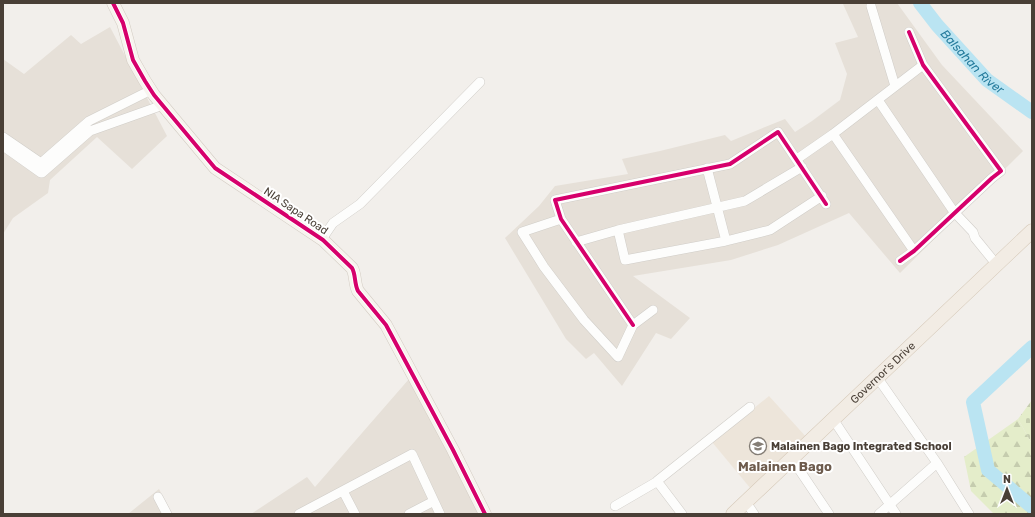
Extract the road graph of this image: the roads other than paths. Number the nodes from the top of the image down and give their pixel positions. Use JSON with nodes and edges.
{"nodes":[{"id":1,"x":113,"y":3,"type":"edge"},
{"id":2,"x":871,"y":6,"type":"dead end"},
{"id":3,"x":909,"y":32,"type":"dead end"},
{"id":4,"x":923,"y":65,"type":"junction"},
{"id":5,"x":480,"y":82,"type":"dead end"},
{"id":6,"x":895,"y":86,"type":"junction"},
{"id":7,"x":151,"y":90,"type":"junction"},
{"id":8,"x":878,"y":100,"type":"junction"},
{"id":9,"x":163,"y":106,"type":"junction"},
{"id":10,"x":96,"y":117,"type":"junction"},
{"id":11,"x":102,"y":127,"type":"junction"},
{"id":12,"x":833,"y":134,"type":"junction"},
{"id":13,"x":3,"y":137,"type":"edge"},
{"id":14,"x":3,"y":146,"type":"edge"},
{"id":15,"x":797,"y":159,"type":"junction"},
{"id":16,"x":41,"y":163,"type":"junction"},
{"id":17,"x":802,"y":167,"type":"junction"},
{"id":18,"x":707,"y":168,"type":"junction"},
{"id":19,"x":42,"y":173,"type":"junction"},
{"id":20,"x":717,"y":208,"type":"junction"},
{"id":21,"x":954,"y":212,"type":"junction"},
{"id":22,"x":561,"y":219,"type":"junction"},
{"id":23,"x":618,"y":230,"type":"junction"},
{"id":24,"x":1032,"y":231,"type":"edge"},
{"id":25,"x":322,"y":239,"type":"junction"},
{"id":26,"x":726,"y":241,"type":"junction"},
{"id":27,"x":576,"y":242,"type":"junction"},
{"id":28,"x":914,"y":251,"type":"junction"},
{"id":29,"x":996,"y":259,"type":"junction"},
{"id":30,"x":900,"y":261,"type":"dead end"},
{"id":31,"x":653,"y":310,"type":"dead end"},
{"id":32,"x":633,"y":325,"type":"junction"},
{"id":33,"x":877,"y":377,"type":"junction"},
{"id":34,"x":750,"y":407,"type":"dead end"},
{"id":35,"x":833,"y":419,"type":"junction"},
{"id":36,"x":792,"y":459,"type":"junction"},
{"id":37,"x":937,"y":463,"type":"junction"},
{"id":38,"x":658,"y":481,"type":"junction"},
{"id":39,"x":343,"y":491,"type":"junction"},
{"id":40,"x":158,"y":497,"type":"dead end"},
{"id":41,"x":434,"y":501,"type":"junction"},
{"id":42,"x":746,"y":502,"type":"junction"},
{"id":43,"x":890,"y":504,"type":"junction"},
{"id":44,"x":615,"y":506,"type":"dead end"},
{"id":45,"x":168,"y":514,"type":"edge"},
{"id":46,"x":300,"y":514,"type":"edge"},
{"id":47,"x":355,"y":514,"type":"edge"},
{"id":48,"x":409,"y":514,"type":"edge"},
{"id":49,"x":440,"y":514,"type":"edge"},
{"id":50,"x":485,"y":514,"type":"edge"},
{"id":51,"x":682,"y":514,"type":"edge"},
{"id":52,"x":733,"y":514,"type":"edge"},
{"id":53,"x":754,"y":514,"type":"edge"},
{"id":54,"x":829,"y":514,"type":"edge"},
{"id":55,"x":880,"y":514,"type":"edge"},
{"id":56,"x":896,"y":514,"type":"edge"},
{"id":57,"x":970,"y":514,"type":"edge"}],
"edges":[{"from":1,"to":7,"type":"street","name":"NIA Sapa Road"},
{"from":2,"to":6,"type":"street"},
{"from":3,"to":4,"type":"street"},
{"from":4,"to":6,"type":"street"},
{"from":4,"to":21,"type":"street"},
{"from":5,"to":25,"type":"street"},
{"from":6,"to":8,"type":"street"},
{"from":7,"to":9,"type":"street","name":"NIA Sapa Road"},
{"from":7,"to":10,"type":"street"},
{"from":8,"to":12,"type":"street"},
{"from":8,"to":21,"type":"street"},
{"from":9,"to":11,"type":"street"},
{"from":9,"to":25,"type":"street","name":"NIA Sapa Road"},
{"from":10,"to":11,"type":"street"},
{"from":10,"to":16,"type":"street"},
{"from":11,"to":19,"type":"street"},
{"from":12,"to":15,"type":"street"},
{"from":12,"to":28,"type":"street"},
{"from":13,"to":16,"type":"street"},
{"from":14,"to":19,"type":"street"},
{"from":15,"to":17,"type":"street"},
{"from":15,"to":18,"type":"street"},
{"from":16,"to":19,"type":"street"},
{"from":17,"to":20,"type":"street"},
{"from":17,"to":26,"type":"street"},
{"from":18,"to":20,"type":"street"},
{"from":18,"to":22,"type":"street"},
{"from":20,"to":23,"type":"street"},
{"from":20,"to":26,"type":"street"},
{"from":21,"to":28,"type":"street"},
{"from":21,"to":29,"type":"street"},
{"from":22,"to":27,"type":"street"},
{"from":22,"to":32,"type":"street"},
{"from":23,"to":26,"type":"street"},
{"from":23,"to":27,"type":"street"},
{"from":24,"to":29,"type":"main road","name":"Governor's Drive"},
{"from":25,"to":50,"type":"street","name":"NIA Sapa Road"},
{"from":27,"to":32,"type":"street"},
{"from":28,"to":30,"type":"street"},
{"from":29,"to":33,"type":"main road","name":"Governor's Drive"},
{"from":31,"to":32,"type":"street"},
{"from":33,"to":35,"type":"main road","name":"Governor's Drive"},
{"from":33,"to":37,"type":"street"},
{"from":34,"to":38,"type":"street"},
{"from":35,"to":36,"type":"main road","name":"Governor's Drive"},
{"from":35,"to":43,"type":"street"},
{"from":36,"to":42,"type":"main road","name":"Governor's Drive"},
{"from":36,"to":54,"type":"street"},
{"from":37,"to":43,"type":"street"},
{"from":37,"to":57,"type":"street"},
{"from":38,"to":44,"type":"street"},
{"from":38,"to":51,"type":"street"},
{"from":39,"to":41,"type":"street"},
{"from":39,"to":46,"type":"street"},
{"from":39,"to":47,"type":"street"},
{"from":40,"to":45,"type":"street"},
{"from":41,"to":48,"type":"street"},
{"from":41,"to":49,"type":"street"},
{"from":42,"to":52,"type":"main road","name":"Governor's Drive"},
{"from":42,"to":53,"type":"street"},
{"from":43,"to":55,"type":"street"},
{"from":43,"to":56,"type":"street"}]}
